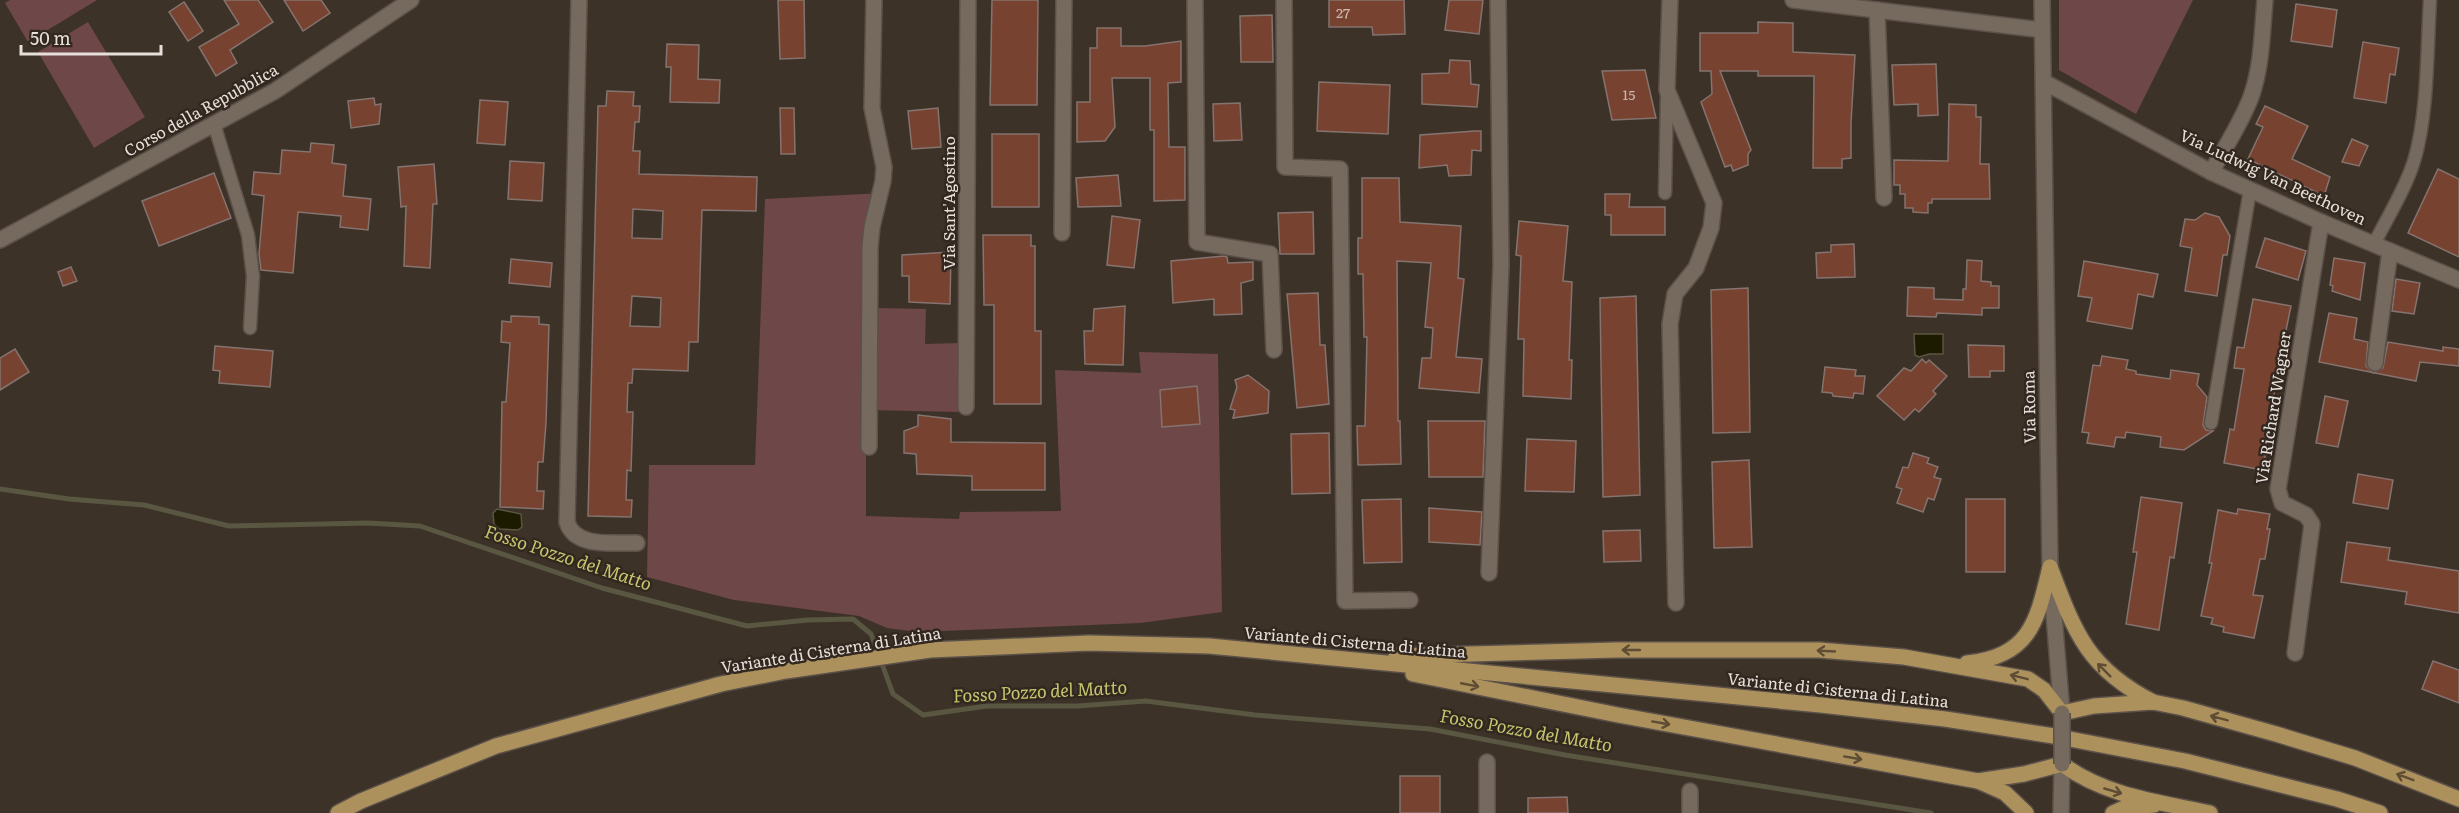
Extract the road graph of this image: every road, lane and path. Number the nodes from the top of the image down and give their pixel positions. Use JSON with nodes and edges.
{"nodes":[{"id":1,"x":411,"y":0,"type":"edge"},
{"id":2,"x":579,"y":0,"type":"edge"},
{"id":3,"x":874,"y":0,"type":"edge"},
{"id":4,"x":968,"y":0,"type":"edge"},
{"id":5,"x":1064,"y":0,"type":"edge"},
{"id":6,"x":1195,"y":0,"type":"edge"},
{"id":7,"x":1284,"y":0,"type":"edge"},
{"id":8,"x":1498,"y":0,"type":"edge"},
{"id":9,"x":1670,"y":0,"type":"edge"},
{"id":10,"x":1793,"y":0,"type":"edge"},
{"id":11,"x":2042,"y":0,"type":"edge"},
{"id":12,"x":2265,"y":0,"type":"edge"},
{"id":13,"x":2430,"y":0,"type":"edge"},
{"id":14,"x":1877,"y":10,"type":"junction"},
{"id":15,"x":2042,"y":30,"type":"junction"},
{"id":16,"x":2043,"y":82,"type":"junction"},
{"id":17,"x":1667,"y":90,"type":"junction"},
{"id":18,"x":214,"y":124,"type":"junction"},
{"id":19,"x":2211,"y":172,"type":"junction"},
{"id":20,"x":2250,"y":190,"type":"junction"},
{"id":21,"x":1665,"y":193,"type":"dead end"},
{"id":22,"x":1884,"y":198,"type":"dead end"},
{"id":23,"x":2321,"y":222,"type":"junction"},
{"id":24,"x":1062,"y":233,"type":"dead end"},
{"id":25,"x":0,"y":240,"type":"edge"},
{"id":26,"x":2373,"y":244,"type":"junction"},
{"id":27,"x":2390,"y":251,"type":"junction"},
{"id":28,"x":2459,"y":280,"type":"edge"},
{"id":29,"x":250,"y":328,"type":"dead end"},
{"id":30,"x":1274,"y":350,"type":"dead end"},
{"id":31,"x":2375,"y":363,"type":"dead end"},
{"id":32,"x":966,"y":407,"type":"dead end"},
{"id":33,"x":2211,"y":423,"type":"dead end"},
{"id":34,"x":869,"y":447,"type":"dead end"},
{"id":35,"x":637,"y":543,"type":"dead end"},
{"id":36,"x":2050,"y":567,"type":"junction"},
{"id":37,"x":1490,"y":573,"type":"dead end"},
{"id":38,"x":1410,"y":600,"type":"dead end"},
{"id":39,"x":1676,"y":603,"type":"dead end"},
{"id":40,"x":2295,"y":653,"type":"dead end"},
{"id":41,"x":1330,"y":657,"type":"junction"},
{"id":42,"x":1952,"y":665,"type":"junction"},
{"id":43,"x":2152,"y":702,"type":"junction"},
{"id":44,"x":2062,"y":713,"type":"junction"},
{"id":45,"x":1486,"y":762,"type":"dead end"},
{"id":46,"x":2062,"y":764,"type":"junction"},
{"id":47,"x":1978,"y":781,"type":"junction"},
{"id":48,"x":1690,"y":791,"type":"dead end"},
{"id":49,"x":2459,"y":799,"type":"edge"},
{"id":50,"x":2170,"y":804,"type":"junction"},
{"id":51,"x":338,"y":813,"type":"edge"},
{"id":52,"x":1487,"y":813,"type":"edge"},
{"id":53,"x":1690,"y":813,"type":"edge"},
{"id":54,"x":2026,"y":813,"type":"edge"},
{"id":55,"x":2061,"y":813,"type":"edge"},
{"id":56,"x":2113,"y":813,"type":"edge"},
{"id":57,"x":2210,"y":813,"type":"edge"},
{"id":58,"x":2380,"y":813,"type":"edge"}],
"edges":[{"from":1,"to":18,"type":"street","name":"Corso della Repubblica"},
{"from":2,"to":35,"type":"street"},
{"from":3,"to":34,"type":"street"},
{"from":4,"to":32,"type":"street","name":"Via Sant'Agostino"},
{"from":5,"to":24,"type":"street"},
{"from":6,"to":30,"type":"street"},
{"from":7,"to":38,"type":"street"},
{"from":8,"to":37,"type":"street"},
{"from":9,"to":17,"type":"street"},
{"from":10,"to":14,"type":"street"},
{"from":11,"to":15,"type":"street","name":"Via Roma"},
{"from":12,"to":19,"type":"street"},
{"from":13,"to":26,"type":"lane"},
{"from":14,"to":15,"type":"street"},
{"from":14,"to":22,"type":"street"},
{"from":15,"to":16,"type":"street","name":"Via Roma"},
{"from":16,"to":19,"type":"street","name":"Via Ludwig Van Beethoven"},
{"from":16,"to":36,"type":"street","name":"Via Roma"},
{"from":17,"to":21,"type":"lane"},
{"from":17,"to":39,"type":"street"},
{"from":18,"to":25,"type":"street","name":"Corso della Repubblica"},
{"from":18,"to":29,"type":"lane"},
{"from":19,"to":20,"type":"street","name":"Via Ludwig Van Beethoven"},
{"from":20,"to":23,"type":"street","name":"Via Ludwig Van Beethoven"},
{"from":20,"to":33,"type":"lane"},
{"from":23,"to":26,"type":"street","name":"Via Ludwig Van Beethoven"},
{"from":23,"to":40,"type":"street","name":"Via Richard Wagner"},
{"from":26,"to":27,"type":"street","name":"Via Ludwig Van Beethoven"},
{"from":27,"to":28,"type":"street","name":"Via Ludwig Van Beethoven"},
{"from":27,"to":31,"type":"street"},
{"from":36,"to":42,"type":"main road"},
{"from":43,"to":36,"type":"main road","one_way":true},
{"from":36,"to":44,"type":"street","name":"Via Roma"},
{"from":42,"to":41,"type":"main road","one_way":true},
{"from":41,"to":47,"type":"main road","one_way":true},
{"from":41,"to":51,"type":"main road","name":"Variante di Cisterna di Latina"},
{"from":41,"to":58,"type":"main road","name":"Variante di Cisterna di Latina"},
{"from":44,"to":42,"type":"main road","one_way":true},
{"from":43,"to":44,"type":"main road"},
{"from":49,"to":43,"type":"main road","one_way":true},
{"from":44,"to":46,"type":"street","name":"Via Roma","bridge":true},
{"from":45,"to":52,"type":"street"},
{"from":46,"to":47,"type":"main road"},
{"from":46,"to":50,"type":"main road","one_way":true},
{"from":46,"to":55,"type":"street","name":"Via Roma"},
{"from":47,"to":54,"type":"main road"},
{"from":48,"to":53,"type":"street"},
{"from":50,"to":56,"type":"main road"},
{"from":50,"to":57,"type":"main road"}]}
